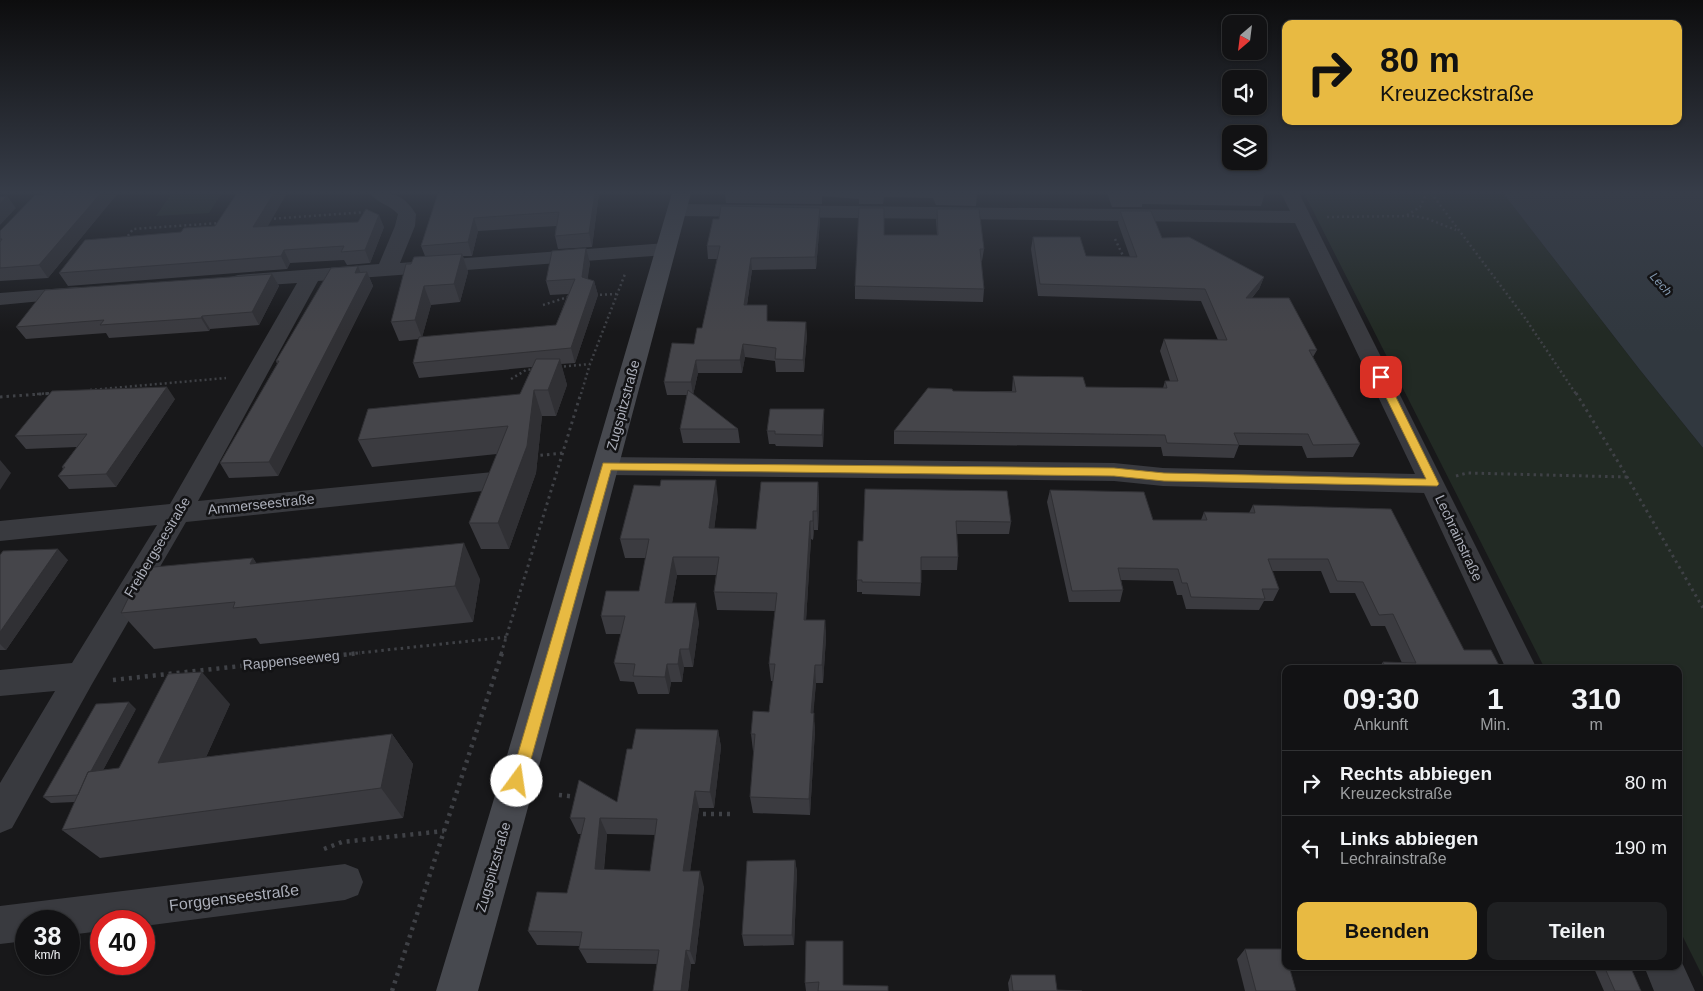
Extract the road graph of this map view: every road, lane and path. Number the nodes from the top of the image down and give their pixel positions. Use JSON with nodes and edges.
{"nodes":[{"id":1,"x":125,"y":239,"type":"edge"},
{"id":2,"x":400,"y":239,"type":"edge"},
{"id":3,"x":669,"y":239,"type":"edge"},
{"id":4,"x":1114,"y":239,"type":"dead end"},
{"id":5,"x":1313,"y":239,"type":"edge"},
{"id":6,"x":1463,"y":239,"type":"edge"},
{"id":7,"x":121,"y":245,"type":"edge"},
{"id":8,"x":666,"y":249,"type":"junction"},
{"id":9,"x":1127,"y":262,"type":"edge"},
{"id":10,"x":387,"y":270,"type":"junction"},
{"id":11,"x":626,"y":270,"type":"dead end"},
{"id":12,"x":311,"y":276,"type":"junction"},
{"id":13,"x":223,"y":282,"type":"edge"},
{"id":14,"x":96,"y":292,"type":"edge"},
{"id":15,"x":616,"y":294,"type":"junction"},
{"id":16,"x":588,"y":295,"type":"edge"},
{"id":17,"x":579,"y":296,"type":"edge"},
{"id":18,"x":0,"y":300,"type":"edge"},
{"id":19,"x":543,"y":305,"type":"dead end"},
{"id":20,"x":590,"y":364,"type":"junction"},
{"id":21,"x":554,"y":367,"type":"edge"},
{"id":22,"x":536,"y":369,"type":"edge"},
{"id":23,"x":256,"y":376,"type":"junction"},
{"id":24,"x":511,"y":379,"type":"dead end"},
{"id":25,"x":115,"y":387,"type":"junction"},
{"id":26,"x":86,"y":390,"type":"edge"},
{"id":27,"x":58,"y":392,"type":"edge"},
{"id":28,"x":110,"y":394,"type":"edge"},
{"id":29,"x":0,"y":397,"type":"edge"},
{"id":30,"x":606,"y":466,"type":"junction"},
{"id":31,"x":1628,"y":477,"type":"junction"},
{"id":32,"x":493,"y":481,"type":"edge"},
{"id":33,"x":1433,"y":484,"type":"junction"},
{"id":34,"x":178,"y":513,"type":"junction"},
{"id":35,"x":0,"y":531,"type":"edge"},
{"id":36,"x":1703,"y":608,"type":"edge"},
{"id":37,"x":507,"y":636,"type":"junction"},
{"id":38,"x":1520,"y":665,"type":"edge"},
{"id":39,"x":78,"y":679,"type":"junction"},
{"id":40,"x":0,"y":683,"type":"edge"},
{"id":41,"x":559,"y":795,"type":"dead end"},
{"id":42,"x":588,"y":798,"type":"edge"},
{"id":43,"x":692,"y":814,"type":"edge"},
{"id":44,"x":732,"y":814,"type":"dead end"},
{"id":45,"x":0,"y":816,"type":"edge"},
{"id":46,"x":444,"y":831,"type":"junction"},
{"id":47,"x":345,"y":882,"type":"dead end"},
{"id":48,"x":296,"y":889,"type":"junction"},
{"id":49,"x":80,"y":915,"type":"edge"},
{"id":50,"x":15,"y":923,"type":"edge"},
{"id":51,"x":0,"y":925,"type":"edge"},
{"id":52,"x":1665,"y":970,"type":"edge"},
{"id":53,"x":392,"y":991,"type":"edge"},
{"id":54,"x":457,"y":991,"type":"edge"},
{"id":55,"x":1675,"y":991,"type":"edge"}],
"edges":[{"from":1,"to":7,"type":"path"},
{"from":2,"to":10,"type":"street"},
{"from":3,"to":8,"type":"street","name":"Zugspitzstraße"},
{"from":4,"to":9,"type":"path"},
{"from":5,"to":33,"type":"street","name":"Lechrainstraße"},
{"from":6,"to":31,"type":"path"},
{"from":8,"to":10,"type":"street"},
{"from":8,"to":30,"type":"street","name":"Zugspitzstraße"},
{"from":10,"to":12,"type":"street"},
{"from":11,"to":15,"type":"path"},
{"from":12,"to":13,"type":"street"},
{"from":12,"to":23,"type":"street","name":"Freibergseestraße"},
{"from":14,"to":18,"type":"street"},
{"from":15,"to":16,"type":"path"},
{"from":15,"to":20,"type":"path"},
{"from":17,"to":19,"type":"path"},
{"from":20,"to":21,"type":"path"},
{"from":20,"to":37,"type":"path"},
{"from":22,"to":24,"type":"path"},
{"from":23,"to":25,"type":"path"},
{"from":23,"to":34,"type":"street","name":"Freibergseestraße"},
{"from":25,"to":26,"type":"path"},
{"from":25,"to":28,"type":"path"},
{"from":27,"to":29,"type":"path"},
{"from":30,"to":33,"type":"street"},
{"from":30,"to":54,"type":"street","name":"Zugspitzstraße"},
{"from":31,"to":33,"type":"path"},
{"from":31,"to":36,"type":"path"},
{"from":32,"to":34,"type":"street","name":"Ammerseestraße"},
{"from":33,"to":38,"type":"street","name":"Lechrainstraße"},
{"from":34,"to":35,"type":"street","name":"Ammerseestraße"},
{"from":34,"to":39,"type":"street","name":"Freibergseestraße"},
{"from":37,"to":39,"type":"path","name":"Rappenseeweg"},
{"from":37,"to":46,"type":"path"},
{"from":39,"to":40,"type":"street"},
{"from":39,"to":45,"type":"street","name":"Freibergseestraße"},
{"from":41,"to":42,"type":"path"},
{"from":43,"to":44,"type":"path"},
{"from":46,"to":48,"type":"path"},
{"from":46,"to":53,"type":"path"},
{"from":47,"to":48,"type":"street","name":"Forggenseestraße"},
{"from":48,"to":49,"type":"street","name":"Forggenseestraße"},
{"from":50,"to":51,"type":"street"},
{"from":52,"to":55,"type":"street"}]}
